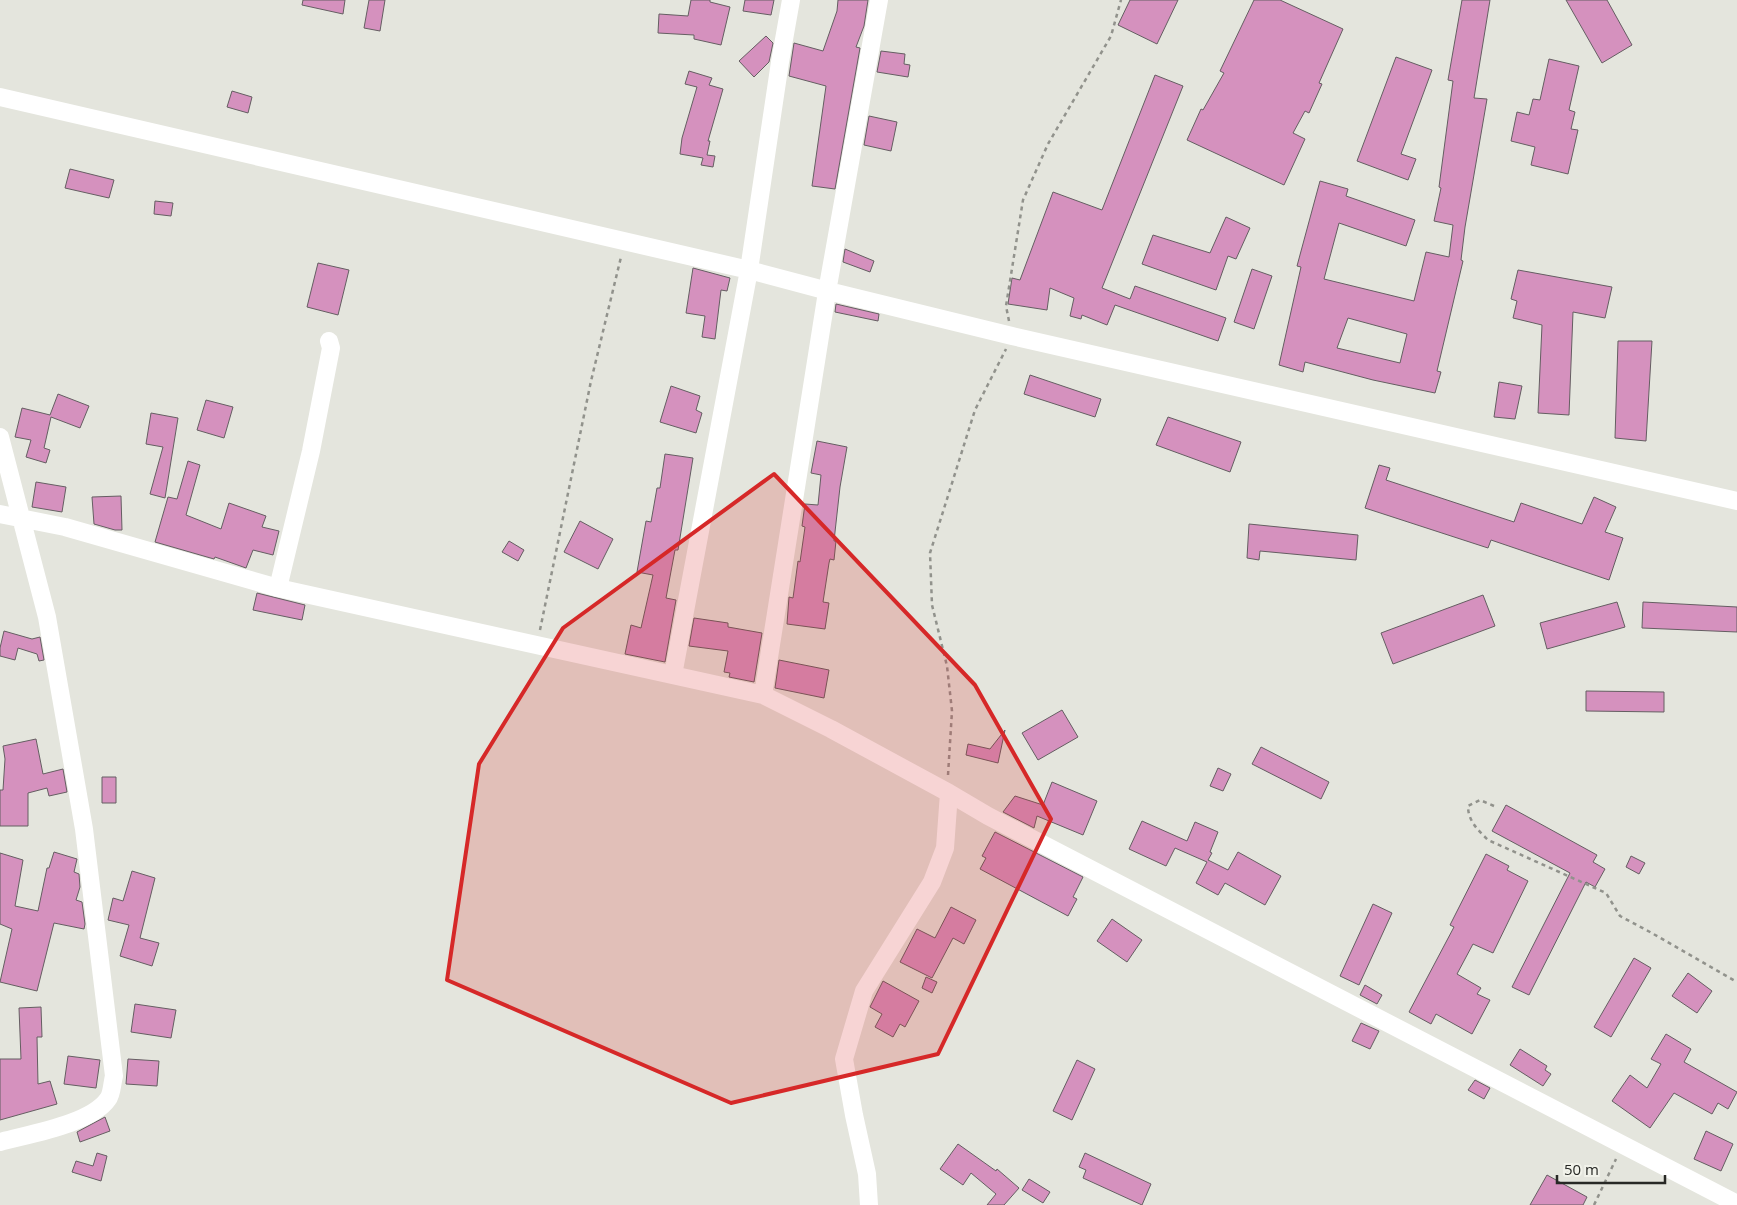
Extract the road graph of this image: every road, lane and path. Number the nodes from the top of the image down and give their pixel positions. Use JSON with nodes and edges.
{"nodes":[{"id":1,"x":791,"y":0,"type":"edge"},
{"id":2,"x":879,"y":0,"type":"edge"},
{"id":3,"x":1122,"y":0,"type":"edge"},
{"id":4,"x":0,"y":98,"type":"edge"},
{"id":5,"x":624,"y":240,"type":"junction"},
{"id":6,"x":749,"y":270,"type":"junction"},
{"id":7,"x":828,"y":292,"type":"junction"},
{"id":8,"x":1012,"y":336,"type":"junction"},
{"id":9,"x":330,"y":341,"type":"dead end"},
{"id":10,"x":0,"y":437,"type":"edge"},
{"id":11,"x":1737,"y":501,"type":"edge"},
{"id":12,"x":0,"y":514,"type":"edge"},
{"id":13,"x":21,"y":519,"type":"junction"},
{"id":14,"x":278,"y":588,"type":"junction"},
{"id":15,"x":537,"y":646,"type":"junction"},
{"id":16,"x":673,"y":674,"type":"junction"},
{"id":17,"x":763,"y":695,"type":"junction"},
{"id":18,"x":949,"y":793,"type":"junction"},
{"id":19,"x":1494,"y":806,"type":"dead end"},
{"id":20,"x":1737,"y":982,"type":"edge"},
{"id":21,"x":0,"y":1142,"type":"edge"},
{"id":22,"x":1624,"y":1145,"type":"junction"},
{"id":23,"x":1737,"y":1204,"type":"edge"},
{"id":24,"x":869,"y":1205,"type":"edge"},
{"id":25,"x":1594,"y":1205,"type":"edge"}],
"edges":[{"from":1,"to":6,"type":"street"},
{"from":2,"to":7,"type":"street"},
{"from":3,"to":8,"type":"path"},
{"from":4,"to":5,"type":"street"},
{"from":5,"to":6,"type":"street"},
{"from":5,"to":15,"type":"path"},
{"from":6,"to":7,"type":"street"},
{"from":6,"to":16,"type":"street"},
{"from":7,"to":8,"type":"street"},
{"from":7,"to":17,"type":"street"},
{"from":8,"to":11,"type":"street"},
{"from":8,"to":18,"type":"path"},
{"from":9,"to":14,"type":"street"},
{"from":10,"to":13,"type":"street"},
{"from":12,"to":13,"type":"street"},
{"from":13,"to":14,"type":"street"},
{"from":13,"to":21,"type":"street"},
{"from":14,"to":15,"type":"street"},
{"from":15,"to":16,"type":"street"},
{"from":16,"to":17,"type":"street"},
{"from":17,"to":18,"type":"street"},
{"from":18,"to":22,"type":"street"},
{"from":18,"to":24,"type":"street"},
{"from":19,"to":20,"type":"path"},
{"from":22,"to":23,"type":"street"},
{"from":22,"to":25,"type":"path"}]}
